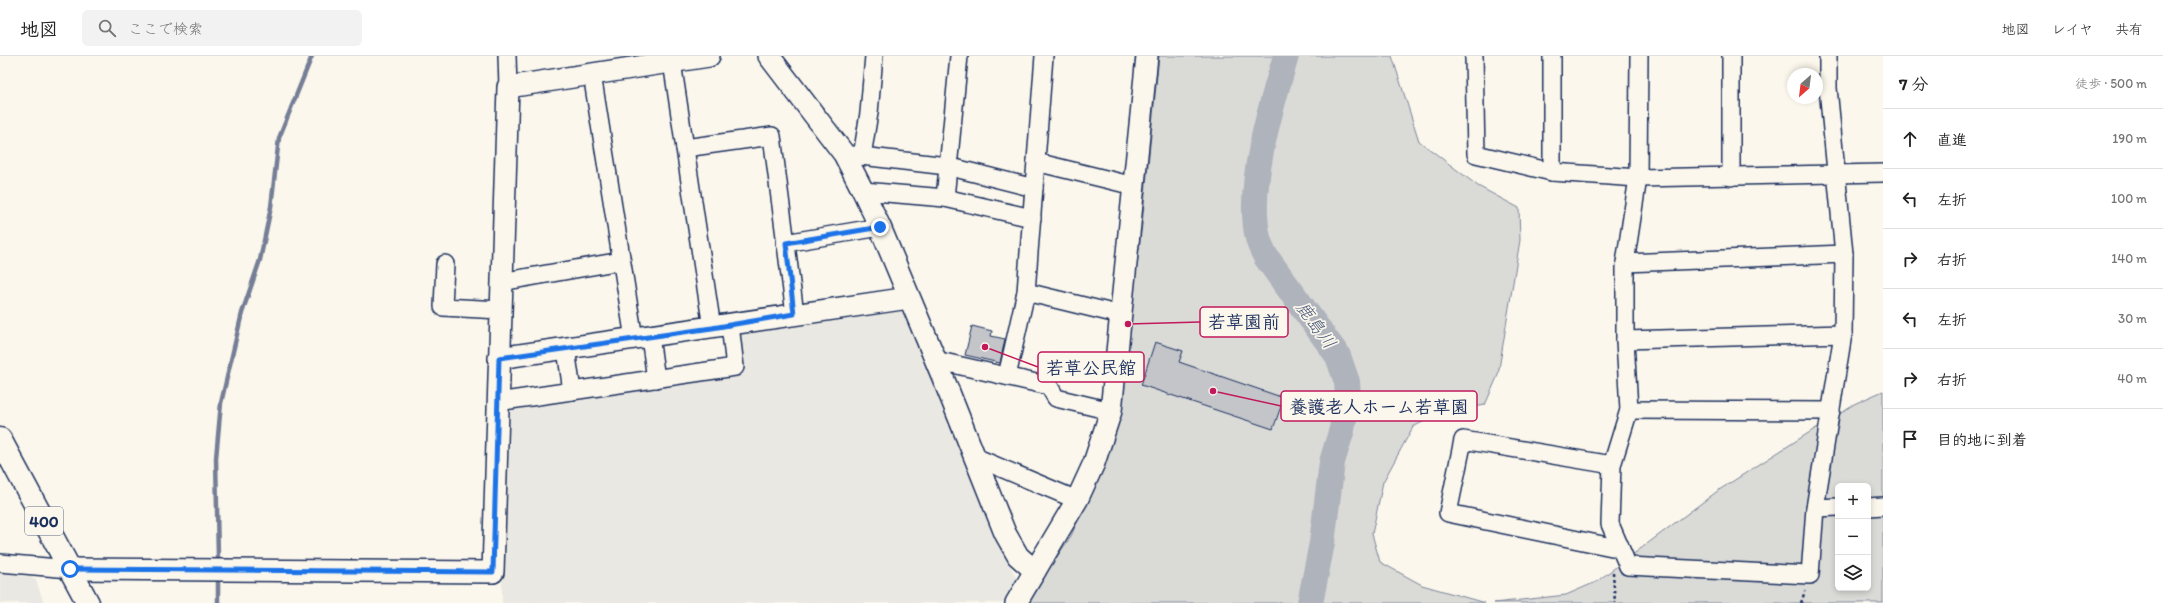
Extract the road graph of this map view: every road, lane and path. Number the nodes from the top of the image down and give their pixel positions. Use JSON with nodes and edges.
{"nodes":[{"id":1,"x":508,"y":56,"type":"edge"},
{"id":2,"x":709,"y":56,"type":"edge"},
{"id":3,"x":769,"y":56,"type":"edge"},
{"id":4,"x":874,"y":56,"type":"edge"},
{"id":5,"x":959,"y":56,"type":"edge"},
{"id":6,"x":1044,"y":56,"type":"edge"},
{"id":7,"x":1148,"y":56,"type":"edge"},
{"id":8,"x":1474,"y":56,"type":"edge"},
{"id":9,"x":1552,"y":56,"type":"edge"},
{"id":10,"x":1638,"y":56,"type":"edge"},
{"id":11,"x":1731,"y":56,"type":"edge"},
{"id":12,"x":1828,"y":56,"type":"edge"},
{"id":13,"x":672,"y":62,"type":"junction"},
{"id":14,"x":592,"y":74,"type":"junction"},
{"id":15,"x":508,"y":87,"type":"junction"},
{"id":16,"x":685,"y":148,"type":"junction"},
{"id":17,"x":853,"y":155,"type":"junction"},
{"id":18,"x":1036,"y":162,"type":"junction"},
{"id":19,"x":947,"y":166,"type":"junction"},
{"id":20,"x":1552,"y":172,"type":"junction"},
{"id":21,"x":1883,"y":173,"type":"edge"},
{"id":22,"x":1836,"y":174,"type":"junction"},
{"id":23,"x":1731,"y":177,"type":"junction"},
{"id":24,"x":1638,"y":178,"type":"junction"},
{"id":25,"x":1134,"y":186,"type":"junction"},
{"id":26,"x":1034,"y":188,"type":"junction"},
{"id":27,"x":863,"y":191,"type":"junction"},
{"id":28,"x":944,"y":198,"type":"junction"},
{"id":29,"x":1032,"y":218,"type":"junction"},
{"id":30,"x":880,"y":227,"type":"junction"},
{"id":31,"x":786,"y":243,"type":"junction"},
{"id":32,"x":1844,"y":254,"type":"junction"},
{"id":33,"x":621,"y":261,"type":"junction"},
{"id":34,"x":1625,"y":263,"type":"junction"},
{"id":35,"x":445,"y":264,"type":"dead end"},
{"id":36,"x":501,"y":282,"type":"junction"},
{"id":37,"x":1026,"y":292,"type":"junction"},
{"id":38,"x":909,"y":298,"type":"junction"},
{"id":39,"x":500,"y":310,"type":"junction"},
{"id":40,"x":794,"y":314,"type":"junction"},
{"id":41,"x":1121,"y":315,"type":"junction"},
{"id":42,"x":721,"y":327,"type":"junction"},
{"id":43,"x":1843,"y":334,"type":"junction"},
{"id":44,"x":642,"y":338,"type":"junction"},
{"id":45,"x":1625,"y":340,"type":"junction"},
{"id":46,"x":566,"y":349,"type":"junction"},
{"id":47,"x":499,"y":358,"type":"junction"},
{"id":48,"x":935,"y":360,"type":"junction"},
{"id":49,"x":1006,"y":376,"type":"junction"},
{"id":50,"x":656,"y":379,"type":"junction"},
{"id":51,"x":572,"y":391,"type":"junction"},
{"id":52,"x":498,"y":402,"type":"junction"},
{"id":53,"x":1629,"y":410,"type":"junction"},
{"id":54,"x":1111,"y":411,"type":"junction"},
{"id":55,"x":1831,"y":411,"type":"junction"},
{"id":56,"x":0,"y":439,"type":"edge"},
{"id":57,"x":975,"y":457,"type":"junction"},
{"id":58,"x":1612,"y":465,"type":"junction"},
{"id":59,"x":1077,"y":500,"type":"junction"},
{"id":60,"x":1871,"y":506,"type":"edge"},
{"id":61,"x":1883,"y":506,"type":"edge"},
{"id":62,"x":1835,"y":507,"type":"edge"},
{"id":63,"x":1815,"y":508,"type":"junction"},
{"id":64,"x":1620,"y":546,"type":"junction"},
{"id":65,"x":0,"y":563,"type":"edge"},
{"id":66,"x":70,"y":569,"type":"junction"},
{"id":67,"x":1035,"y":571,"type":"junction"},
{"id":68,"x":88,"y":603,"type":"edge"},
{"id":69,"x":1016,"y":603,"type":"edge"}],
"edges":[{"from":1,"to":15,"type":"street"},
{"from":2,"to":13,"type":"street"},
{"from":3,"to":17,"type":"street"},
{"from":4,"to":17,"type":"street"},
{"from":5,"to":19,"type":"street"},
{"from":6,"to":18,"type":"street"},
{"from":7,"to":25,"type":"street"},
{"from":8,"to":20,"type":"street"},
{"from":9,"to":20,"type":"street"},
{"from":10,"to":24,"type":"street"},
{"from":11,"to":23,"type":"street"},
{"from":12,"to":22,"type":"street"},
{"from":13,"to":14,"type":"street"},
{"from":13,"to":16,"type":"street"},
{"from":14,"to":15,"type":"street"},
{"from":14,"to":33,"type":"street"},
{"from":15,"to":36,"type":"street"},
{"from":16,"to":31,"type":"street"},
{"from":16,"to":42,"type":"street"},
{"from":17,"to":19,"type":"street"},
{"from":17,"to":27,"type":"street"},
{"from":18,"to":25,"type":"street"},
{"from":18,"to":26,"type":"street"},
{"from":19,"to":26,"type":"street"},
{"from":19,"to":28,"type":"street"},
{"from":20,"to":24,"type":"street"},
{"from":21,"to":22,"type":"street"},
{"from":22,"to":23,"type":"street"},
{"from":22,"to":32,"type":"street"},
{"from":23,"to":24,"type":"street"},
{"from":24,"to":34,"type":"street"},
{"from":25,"to":41,"type":"street"},
{"from":26,"to":29,"type":"street"},
{"from":27,"to":28,"type":"street"},
{"from":27,"to":30,"type":"street"},
{"from":28,"to":29,"type":"street"},
{"from":29,"to":37,"type":"street"},
{"from":30,"to":31,"type":"street"},
{"from":30,"to":38,"type":"street"},
{"from":31,"to":40,"type":"street"},
{"from":32,"to":34,"type":"street"},
{"from":32,"to":43,"type":"street"},
{"from":33,"to":36,"type":"street"},
{"from":33,"to":44,"type":"street"},
{"from":34,"to":45,"type":"street"},
{"from":35,"to":39,"type":"street"},
{"from":36,"to":39,"type":"street"},
{"from":37,"to":41,"type":"street"},
{"from":37,"to":49,"type":"street"},
{"from":38,"to":40,"type":"street"},
{"from":38,"to":48,"type":"street"},
{"from":39,"to":47,"type":"street"},
{"from":40,"to":42,"type":"street"},
{"from":41,"to":54,"type":"street"},
{"from":42,"to":44,"type":"street"},
{"from":42,"to":50,"type":"street"},
{"from":43,"to":45,"type":"street"},
{"from":43,"to":55,"type":"street"},
{"from":44,"to":46,"type":"street"},
{"from":44,"to":50,"type":"street"},
{"from":45,"to":53,"type":"street"},
{"from":46,"to":47,"type":"street"},
{"from":46,"to":51,"type":"street"},
{"from":47,"to":52,"type":"street"},
{"from":48,"to":49,"type":"street"},
{"from":48,"to":57,"type":"street"},
{"from":49,"to":54,"type":"street"},
{"from":50,"to":51,"type":"street"},
{"from":51,"to":52,"type":"street"},
{"from":52,"to":66,"type":"street"},
{"from":53,"to":55,"type":"street"},
{"from":53,"to":58,"type":"street"},
{"from":54,"to":59,"type":"street"},
{"from":55,"to":63,"type":"street"},
{"from":56,"to":66,"type":"highway","number":"400"},
{"from":57,"to":59,"type":"street"},
{"from":57,"to":67,"type":"street"},
{"from":58,"to":64,"type":"street"},
{"from":58,"to":64,"type":"street"},
{"from":59,"to":67,"type":"street"},
{"from":60,"to":61,"type":"street"},
{"from":62,"to":63,"type":"street"},
{"from":63,"to":64,"type":"street"},
{"from":65,"to":66,"type":"street"},
{"from":66,"to":68,"type":"highway","number":"400"},
{"from":67,"to":69,"type":"street"}]}
